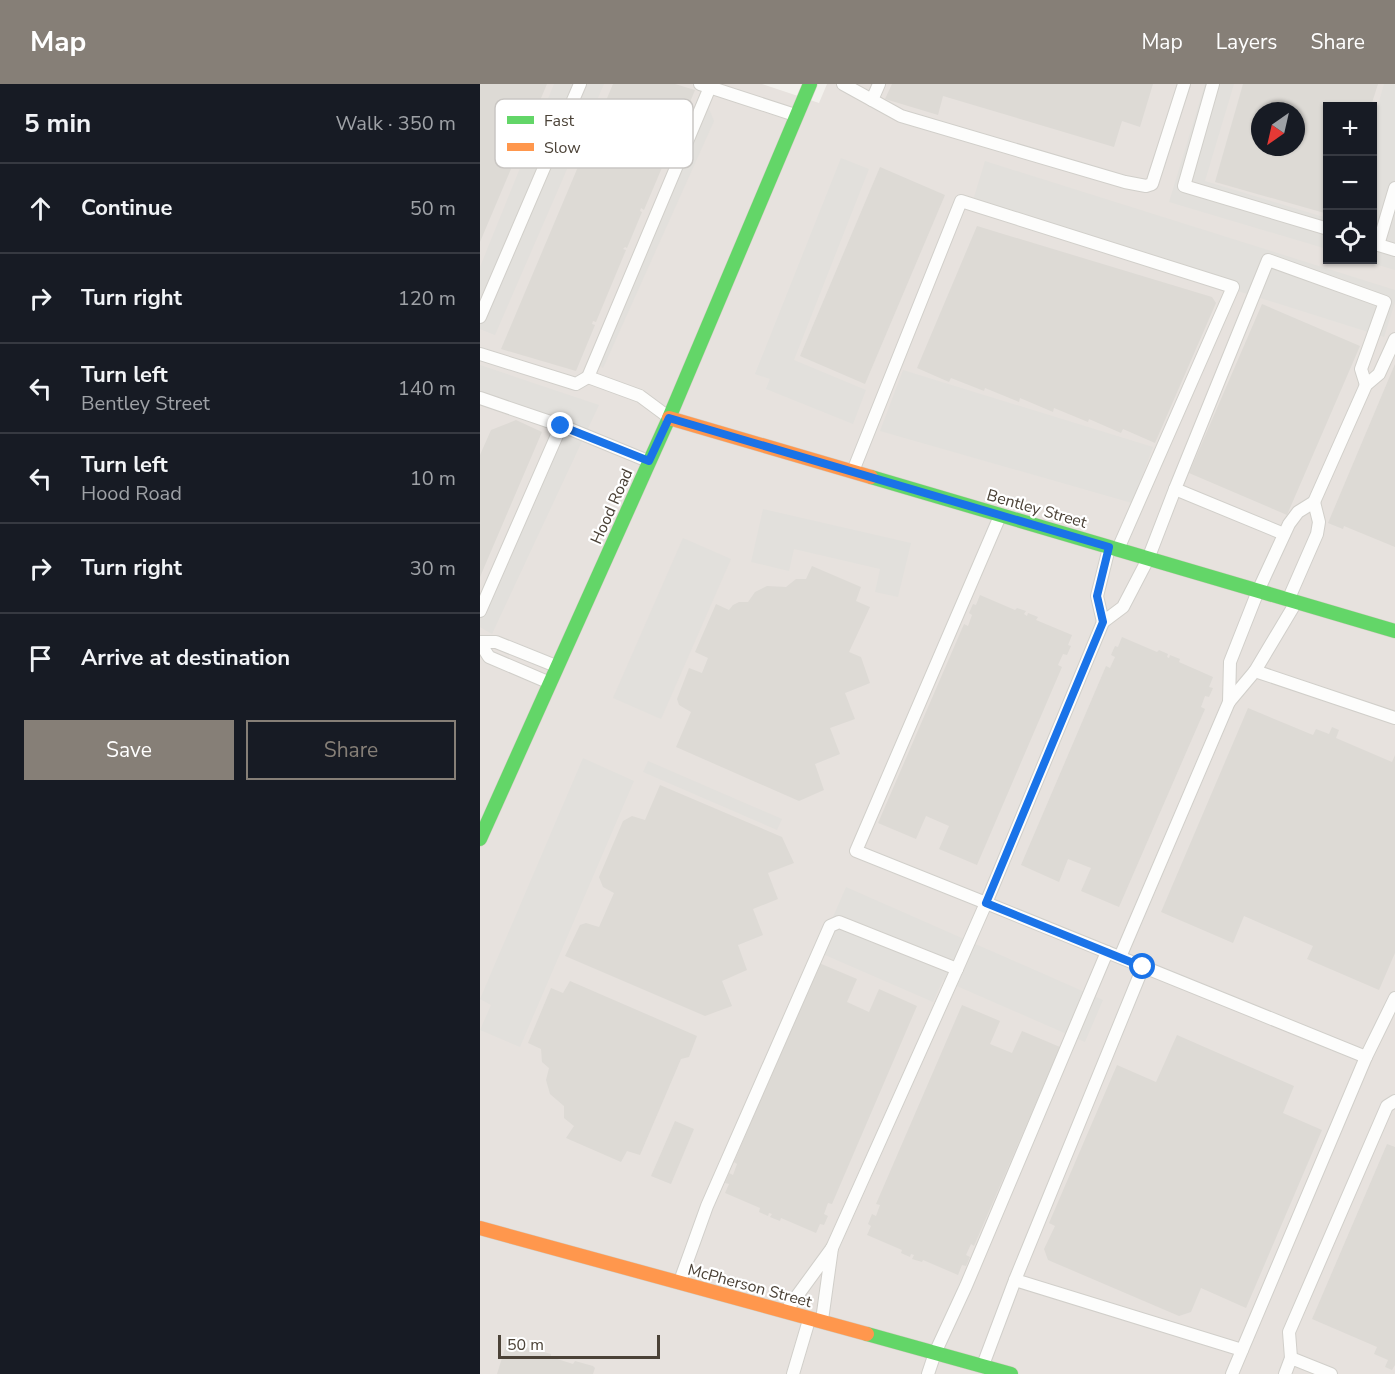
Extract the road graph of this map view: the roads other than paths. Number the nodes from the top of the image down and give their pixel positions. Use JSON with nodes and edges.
{"nodes":[{"id":1,"x":580,"y":84,"type":"edge"},
{"id":2,"x":810,"y":84,"type":"edge"},
{"id":3,"x":843,"y":84,"type":"edge"},
{"id":4,"x":879,"y":84,"type":"edge"},
{"id":5,"x":1184,"y":84,"type":"edge"},
{"id":6,"x":1213,"y":84,"type":"edge"},
{"id":7,"x":705,"y":86,"type":"edge"},
{"id":8,"x":574,"y":99,"type":"edge"},
{"id":9,"x":872,"y":100,"type":"junction"},
{"id":10,"x":797,"y":115,"type":"junction"},
{"id":11,"x":693,"y":116,"type":"edge"},
{"id":12,"x":544,"y":168,"type":"edge"},
{"id":13,"x":672,"y":168,"type":"edge"},
{"id":14,"x":1395,"y":188,"type":"edge"},
{"id":15,"x":1323,"y":228,"type":"edge"},
{"id":16,"x":1377,"y":238,"type":"edge"},
{"id":17,"x":1377,"y":245,"type":"edge"},
{"id":18,"x":1395,"y":250,"type":"edge"},
{"id":19,"x":480,"y":317,"type":"edge"},
{"id":20,"x":1395,"y":339,"type":"edge"},
{"id":21,"x":480,"y":354,"type":"edge"},
{"id":22,"x":588,"y":377,"type":"junction"},
{"id":23,"x":1366,"y":385,"type":"junction"},
{"id":24,"x":480,"y":398,"type":"edge"},
{"id":25,"x":669,"y":418,"type":"junction"},
{"id":26,"x":561,"y":426,"type":"junction"},
{"id":27,"x":649,"y":461,"type":"junction"},
{"id":28,"x":853,"y":472,"type":"junction"},
{"id":29,"x":1175,"y":489,"type":"junction"},
{"id":30,"x":1314,"y":502,"type":"junction"},
{"id":31,"x":1000,"y":515,"type":"junction"},
{"id":32,"x":1284,"y":534,"type":"junction"},
{"id":33,"x":1113,"y":548,"type":"junction"},
{"id":34,"x":1148,"y":559,"type":"junction"},
{"id":35,"x":1258,"y":591,"type":"junction"},
{"id":36,"x":1292,"y":601,"type":"junction"},
{"id":37,"x":480,"y":611,"type":"edge"},
{"id":38,"x":1103,"y":622,"type":"junction"},
{"id":39,"x":1395,"y":631,"type":"edge"},
{"id":40,"x":480,"y":642,"type":"edge"},
{"id":41,"x":558,"y":666,"type":"junction"},
{"id":42,"x":1255,"y":671,"type":"junction"},
{"id":43,"x":550,"y":683,"type":"junction"},
{"id":44,"x":1229,"y":702,"type":"junction"},
{"id":45,"x":1395,"y":718,"type":"edge"},
{"id":46,"x":480,"y":839,"type":"edge"},
{"id":47,"x":986,"y":903,"type":"junction"},
{"id":48,"x":1107,"y":952,"type":"junction"},
{"id":49,"x":1120,"y":957,"type":"junction"},
{"id":50,"x":1143,"y":967,"type":"junction"},
{"id":51,"x":957,"y":969,"type":"junction"},
{"id":52,"x":1395,"y":998,"type":"edge"},
{"id":53,"x":1366,"y":1057,"type":"junction"},
{"id":54,"x":1395,"y":1101,"type":"edge"},
{"id":55,"x":480,"y":1228,"type":"edge"},
{"id":56,"x":832,"y":1248,"type":"junction"},
{"id":57,"x":1015,"y":1280,"type":"junction"},
{"id":58,"x":680,"y":1283,"type":"junction"},
{"id":59,"x":786,"y":1312,"type":"junction"},
{"id":60,"x":815,"y":1320,"type":"junction"},
{"id":61,"x":1242,"y":1350,"type":"junction"},
{"id":62,"x":935,"y":1353,"type":"junction"},
{"id":63,"x":1291,"y":1358,"type":"junction"},
{"id":64,"x":983,"y":1366,"type":"junction"},
{"id":65,"x":793,"y":1374,"type":"edge"},
{"id":66,"x":928,"y":1374,"type":"edge"},
{"id":67,"x":1011,"y":1374,"type":"edge"},
{"id":68,"x":1232,"y":1374,"type":"edge"},
{"id":69,"x":1285,"y":1374,"type":"edge"},
{"id":70,"x":1331,"y":1374,"type":"edge"}],
"edges":[{"from":1,"to":8,"type":"lane"},
{"from":2,"to":10,"type":"street","name":"Hood Road"},
{"from":3,"to":9,"type":"lane"},
{"from":4,"to":9,"type":"lane"},
{"from":5,"to":9,"type":"lane"},
{"from":6,"to":15,"type":"lane"},
{"from":7,"to":10,"type":"lane"},
{"from":7,"to":11,"type":"lane"},
{"from":10,"to":25,"type":"street","name":"Hood Road"},
{"from":12,"to":19,"type":"lane"},
{"from":13,"to":22,"type":"lane"},
{"from":14,"to":16,"type":"lane"},
{"from":17,"to":18,"type":"lane"},
{"from":20,"to":23,"type":"lane"},
{"from":21,"to":22,"type":"lane"},
{"from":22,"to":25,"type":"lane"},
{"from":23,"to":29,"type":"lane"},
{"from":23,"to":30,"type":"lane"},
{"from":24,"to":26,"type":"lane"},
{"from":25,"to":27,"type":"street","name":"Hood Road"},
{"from":25,"to":28,"type":"street","name":"Bentley Street"},
{"from":26,"to":27,"type":"lane"},
{"from":26,"to":37,"type":"lane"},
{"from":27,"to":41,"type":"street","name":"Hood Road"},
{"from":28,"to":31,"type":"street","name":"Bentley Street"},
{"from":28,"to":33,"type":"lane"},
{"from":29,"to":32,"type":"lane"},
{"from":29,"to":34,"type":"lane"},
{"from":30,"to":32,"type":"lane"},
{"from":30,"to":36,"type":"lane"},
{"from":31,"to":33,"type":"street","name":"Bentley Street"},
{"from":31,"to":47,"type":"lane"},
{"from":32,"to":35,"type":"lane"},
{"from":33,"to":34,"type":"street","name":"Bentley Street"},
{"from":33,"to":38,"type":"lane"},
{"from":34,"to":35,"type":"street","name":"Bentley Street"},
{"from":34,"to":38,"type":"lane"},
{"from":35,"to":36,"type":"street","name":"Bentley Street"},
{"from":35,"to":44,"type":"lane"},
{"from":36,"to":39,"type":"street","name":"Bentley Street"},
{"from":36,"to":42,"type":"lane"},
{"from":38,"to":47,"type":"lane"},
{"from":40,"to":41,"type":"lane"},
{"from":40,"to":43,"type":"lane"},
{"from":41,"to":43,"type":"street","name":"Hood Road"},
{"from":42,"to":44,"type":"lane"},
{"from":42,"to":45,"type":"lane"},
{"from":43,"to":46,"type":"street","name":"Hood Road"},
{"from":44,"to":49,"type":"lane"},
{"from":47,"to":48,"type":"lane"},
{"from":47,"to":51,"type":"lane"},
{"from":48,"to":49,"type":"lane"},
{"from":48,"to":62,"type":"lane"},
{"from":49,"to":50,"type":"lane"},
{"from":50,"to":53,"type":"lane"},
{"from":50,"to":57,"type":"lane"},
{"from":51,"to":56,"type":"lane"},
{"from":51,"to":58,"type":"lane"},
{"from":52,"to":53,"type":"lane"},
{"from":53,"to":61,"type":"lane"},
{"from":54,"to":63,"type":"lane"},
{"from":55,"to":58,"type":"street","name":"McPherson Street"},
{"from":56,"to":59,"type":"lane"},
{"from":56,"to":60,"type":"lane"},
{"from":57,"to":61,"type":"lane"},
{"from":57,"to":64,"type":"lane"},
{"from":58,"to":59,"type":"street","name":"McPherson Street"},
{"from":59,"to":60,"type":"street","name":"McPherson Street"},
{"from":60,"to":62,"type":"street","name":"McPherson Street"},
{"from":60,"to":65,"type":"lane"},
{"from":61,"to":68,"type":"lane"},
{"from":62,"to":64,"type":"street","name":"McPherson Street"},
{"from":62,"to":66,"type":"lane"},
{"from":63,"to":69,"type":"lane"},
{"from":63,"to":70,"type":"lane"},
{"from":64,"to":67,"type":"street","name":"McPherson Street"}]}
